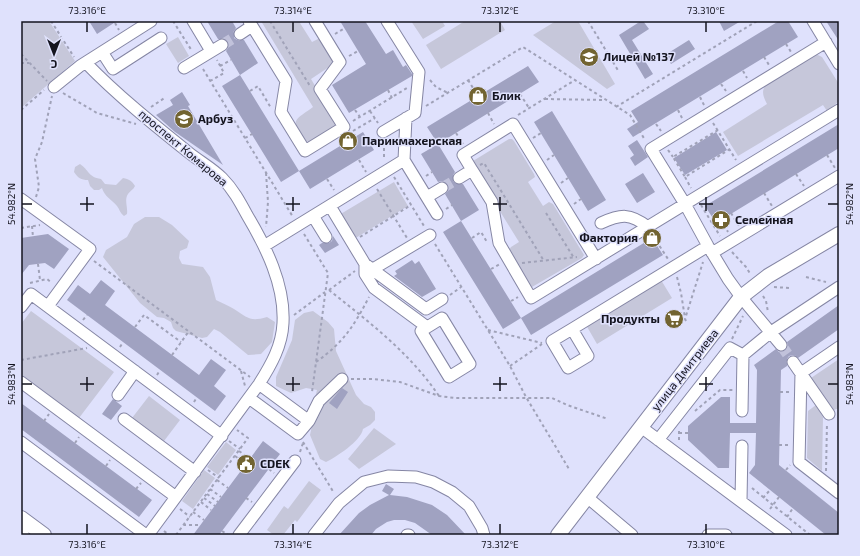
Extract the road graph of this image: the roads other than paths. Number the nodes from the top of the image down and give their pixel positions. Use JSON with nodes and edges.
{"nodes":[{"id":1,"x":151,"y":21,"type":"edge"},
{"id":2,"x":193,"y":21,"type":"edge"},
{"id":3,"x":315,"y":21,"type":"edge"},
{"id":4,"x":387,"y":21,"type":"edge"},
{"id":5,"x":813,"y":21,"type":"edge"},
{"id":6,"x":251,"y":24,"type":"edge"},
{"id":7,"x":240,"y":34,"type":"tunnel mouth"},
{"id":8,"x":161,"y":38,"type":"dead end"},
{"id":9,"x":826,"y":42,"type":"junction"},
{"id":10,"x":222,"y":45,"type":"tunnel mouth"},
{"id":11,"x":211,"y":51,"type":"junction"},
{"id":12,"x":102,"y":52,"type":"junction"},
{"id":13,"x":82,"y":63,"type":"junction"},
{"id":14,"x":839,"y":64,"type":"edge"},
{"id":15,"x":184,"y":68,"type":"dead end"},
{"id":16,"x":54,"y":87,"type":"road end"},
{"id":17,"x":839,"y":110,"type":"edge"},
{"id":18,"x":410,"y":115,"type":"junction"},
{"id":19,"x":383,"y":132,"type":"road end"},
{"id":20,"x":404,"y":160,"type":"junction"},
{"id":21,"x":472,"y":170,"type":"junction"},
{"id":22,"x":837,"y":172,"type":"edge"},
{"id":23,"x":459,"y":178,"type":"tunnel mouth"},
{"id":24,"x":442,"y":188,"type":"tunnel mouth"},
{"id":25,"x":427,"y":197,"type":"junction"},
{"id":26,"x":21,"y":198,"type":"edge"},
{"id":27,"x":685,"y":204,"type":"junction"},
{"id":28,"x":330,"y":206,"type":"junction"},
{"id":29,"x":437,"y":214,"type":"dead end"},
{"id":30,"x":313,"y":216,"type":"junction"},
{"id":31,"x":601,"y":223,"type":"dead end"},
{"id":32,"x":648,"y":227,"type":"junction"},
{"id":33,"x":839,"y":234,"type":"edge"},
{"id":34,"x":430,"y":235,"type":"road end"},
{"id":35,"x":326,"y":238,"type":"dead end"},
{"id":36,"x":264,"y":246,"type":"junction"},
{"id":37,"x":710,"y":250,"type":"junction"},
{"id":38,"x":596,"y":259,"type":"junction"},
{"id":39,"x":369,"y":266,"type":"junction"},
{"id":40,"x":836,"y":286,"type":"edge"},
{"id":41,"x":741,"y":297,"type":"junction"},
{"id":42,"x":442,"y":299,"type":"dead end"},
{"id":43,"x":48,"y":306,"type":"junction"},
{"id":44,"x":21,"y":308,"type":"edge"},
{"id":45,"x":427,"y":327,"type":"junction"},
{"id":46,"x":572,"y":329,"type":"junction"},
{"id":47,"x":771,"y":332,"type":"junction"},
{"id":48,"x":781,"y":346,"type":"tunnel mouth"},
{"id":49,"x":839,"y":347,"type":"edge"},
{"id":50,"x":743,"y":355,"type":"junction"},
{"id":51,"x":793,"y":362,"type":"tunnel mouth"},
{"id":52,"x":135,"y":371,"type":"junction"},
{"id":53,"x":801,"y":373,"type":"junction"},
{"id":54,"x":342,"y":379,"type":"road end"},
{"id":55,"x":21,"y":382,"type":"edge"},
{"id":56,"x":260,"y":384,"type":"junction"},
{"id":57,"x":118,"y":395,"type":"dead end"},
{"id":58,"x":249,"y":398,"type":"junction"},
{"id":59,"x":742,"y":411,"type":"dead end"},
{"id":60,"x":829,"y":414,"type":"road end"},
{"id":61,"x":124,"y":419,"type":"dead end"},
{"id":62,"x":309,"y":421,"type":"junction"},
{"id":63,"x":641,"y":427,"type":"junction"},
{"id":64,"x":222,"y":436,"type":"junction"},
{"id":65,"x":658,"y":440,"type":"junction"},
{"id":66,"x":21,"y":442,"type":"edge"},
{"id":67,"x":742,"y":446,"type":"dead end"},
{"id":68,"x":295,"y":461,"type":"dead end"},
{"id":69,"x":195,"y":472,"type":"junction"},
{"id":70,"x":839,"y":493,"type":"edge"},
{"id":71,"x":176,"y":498,"type":"junction"},
{"id":72,"x":587,"y":498,"type":"junction"},
{"id":73,"x":741,"y":501,"type":"junction"},
{"id":74,"x":21,"y":518,"type":"edge"},
{"id":75,"x":44,"y":535,"type":"edge"},
{"id":76,"x":147,"y":535,"type":"edge"},
{"id":77,"x":239,"y":535,"type":"edge"},
{"id":78,"x":314,"y":535,"type":"edge"},
{"id":79,"x":484,"y":535,"type":"edge"},
{"id":80,"x":558,"y":535,"type":"edge"},
{"id":81,"x":632,"y":535,"type":"edge"},
{"id":82,"x":708,"y":535,"type":"edge"},
{"id":83,"x":726,"y":535,"type":"edge"},
{"id":84,"x":786,"y":535,"type":"edge"}],
"edges":[{"from":1,"to":12,"type":"street"},
{"from":2,"to":11,"type":"street"},
{"from":3,"to":6,"type":"street"},
{"from":4,"to":18,"type":"street"},
{"from":5,"to":9,"type":"street"},
{"from":6,"to":7,"type":"street"},
{"from":8,"to":12,"type":"street"},
{"from":9,"to":14,"type":"street"},
{"from":9,"to":27,"type":"street"},
{"from":10,"to":11,"type":"street"},
{"from":11,"to":15,"type":"street"},
{"from":12,"to":13,"type":"street"},
{"from":13,"to":16,"type":"street"},
{"from":13,"to":36,"type":"street","name":"проспект Комарова"},
{"from":17,"to":27,"type":"street"},
{"from":18,"to":19,"type":"street"},
{"from":18,"to":20,"type":"street"},
{"from":20,"to":25,"type":"street"},
{"from":20,"to":28,"type":"street"},
{"from":21,"to":23,"type":"street"},
{"from":21,"to":38,"type":"street"},
{"from":21,"to":38,"type":"street"},
{"from":22,"to":37,"type":"street"},
{"from":24,"to":25,"type":"street"},
{"from":25,"to":29,"type":"street"},
{"from":26,"to":43,"type":"street"},
{"from":27,"to":32,"type":"street"},
{"from":27,"to":37,"type":"street"},
{"from":28,"to":30,"type":"street"},
{"from":28,"to":39,"type":"street"},
{"from":30,"to":35,"type":"street"},
{"from":30,"to":36,"type":"street"},
{"from":31,"to":32,"type":"street"},
{"from":32,"to":38,"type":"street"},
{"from":33,"to":41,"type":"main road","name":"улица Дмитриева"},
{"from":34,"to":39,"type":"street"},
{"from":36,"to":56,"type":"street","name":"проспект Комарова"},
{"from":37,"to":41,"type":"street"},
{"from":37,"to":46,"type":"street"},
{"from":39,"to":42,"type":"street"},
{"from":39,"to":45,"type":"street"},
{"from":40,"to":47,"type":"street"},
{"from":41,"to":47,"type":"street"},
{"from":41,"to":63,"type":"main road","name":"улица Дмитриева"},
{"from":43,"to":44,"type":"street"},
{"from":43,"to":52,"type":"street"},
{"from":45,"to":45,"type":"street"},
{"from":46,"to":46,"type":"street"},
{"from":47,"to":48,"type":"street"},
{"from":47,"to":50,"type":"street"},
{"from":49,"to":53,"type":"street"},
{"from":50,"to":59,"type":"street"},
{"from":50,"to":65,"type":"street"},
{"from":51,"to":53,"type":"street"},
{"from":52,"to":57,"type":"street"},
{"from":52,"to":64,"type":"street"},
{"from":53,"to":60,"type":"street"},
{"from":53,"to":70,"type":"street"},
{"from":54,"to":62,"type":"street"},
{"from":55,"to":71,"type":"street"},
{"from":56,"to":58,"type":"street","name":"проспект Комарова"},
{"from":56,"to":62,"type":"street"},
{"from":58,"to":62,"type":"street"},
{"from":58,"to":64,"type":"street","name":"проспект Комарова"},
{"from":61,"to":69,"type":"street"},
{"from":63,"to":65,"type":"street"},
{"from":63,"to":72,"type":"main road","name":"улица Дмитриева"},
{"from":64,"to":69,"type":"street","name":"проспект Комарова"},
{"from":65,"to":73,"type":"street"},
{"from":66,"to":76,"type":"street"},
{"from":67,"to":73,"type":"street"},
{"from":68,"to":77,"type":"street"},
{"from":69,"to":71,"type":"street","name":"проспект Комарова"},
{"from":71,"to":76,"type":"street","name":"проспект Комарова"},
{"from":72,"to":80,"type":"main road","name":"улица Дмитриева"},
{"from":72,"to":81,"type":"street"},
{"from":73,"to":84,"type":"street"},
{"from":74,"to":75,"type":"main road"},
{"from":78,"to":79,"type":"street"},
{"from":82,"to":83,"type":"street"}]}
